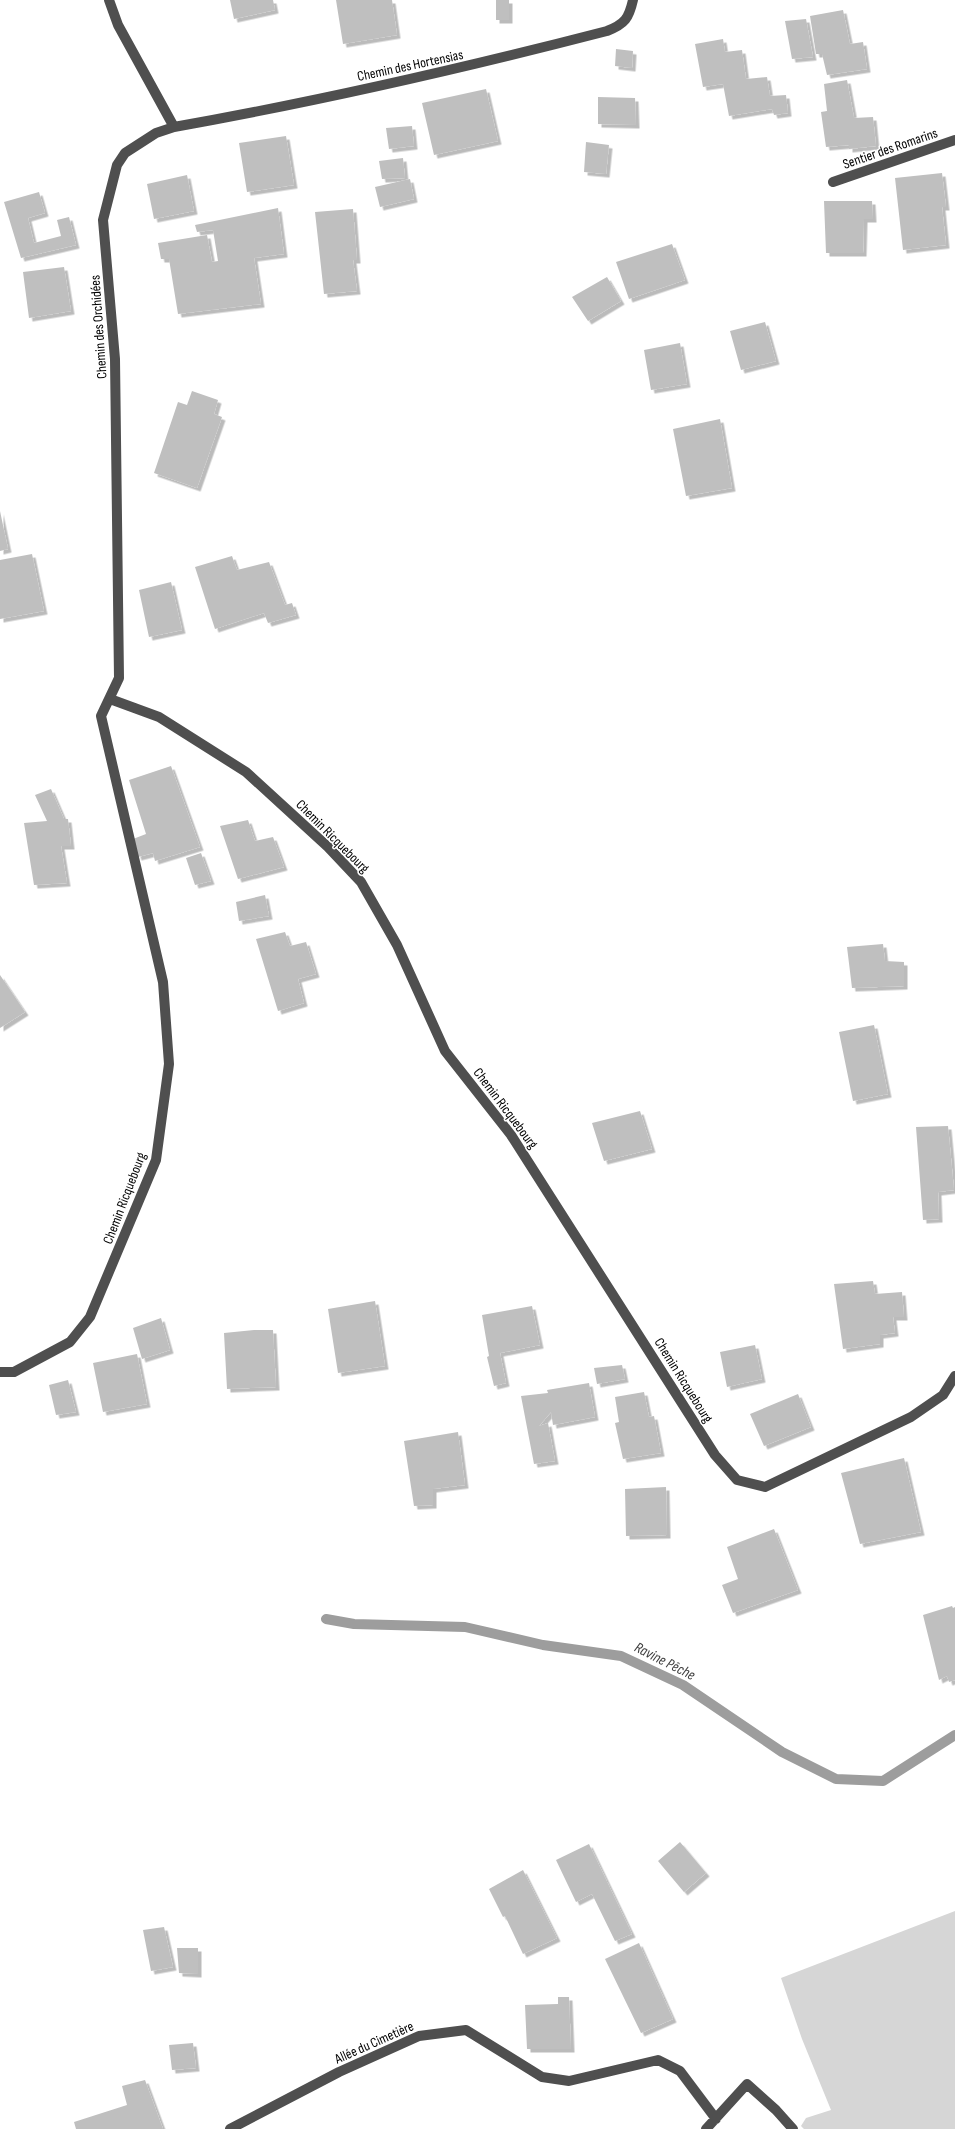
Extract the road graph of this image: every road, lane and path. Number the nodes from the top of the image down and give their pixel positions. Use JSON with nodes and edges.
{"nodes":[{"id":1,"x":109,"y":0,"type":"edge"},
{"id":2,"x":633,"y":0,"type":"edge"},
{"id":3,"x":174,"y":127,"type":"junction"},
{"id":4,"x":955,"y":140,"type":"edge"},
{"id":5,"x":833,"y":182,"type":"dead end"},
{"id":6,"x":110,"y":699,"type":"junction"},
{"id":7,"x":0,"y":1372,"type":"edge"},
{"id":8,"x":955,"y":1376,"type":"edge"},
{"id":9,"x":716,"y":2119,"type":"junction"},
{"id":10,"x":230,"y":2129,"type":"edge"},
{"id":11,"x":706,"y":2129,"type":"edge"},
{"id":12,"x":793,"y":2129,"type":"edge"}],
"edges":[{"from":1,"to":3,"type":"street"},
{"from":2,"to":3,"type":"street","name":"Chemin des Hortensias"},
{"from":3,"to":6,"type":"street","name":"Chemin des Orchidées"},
{"from":4,"to":5,"type":"street","name":"Sentier des Romarins"},
{"from":6,"to":7,"type":"street","name":"Chemin Ricquebourg"},
{"from":6,"to":8,"type":"street","name":"Chemin Ricquebourg"},
{"from":9,"to":10,"type":"street","name":"Allée du Cimetière"},
{"from":9,"to":11,"type":"street"},
{"from":9,"to":12,"type":"street"}]}
